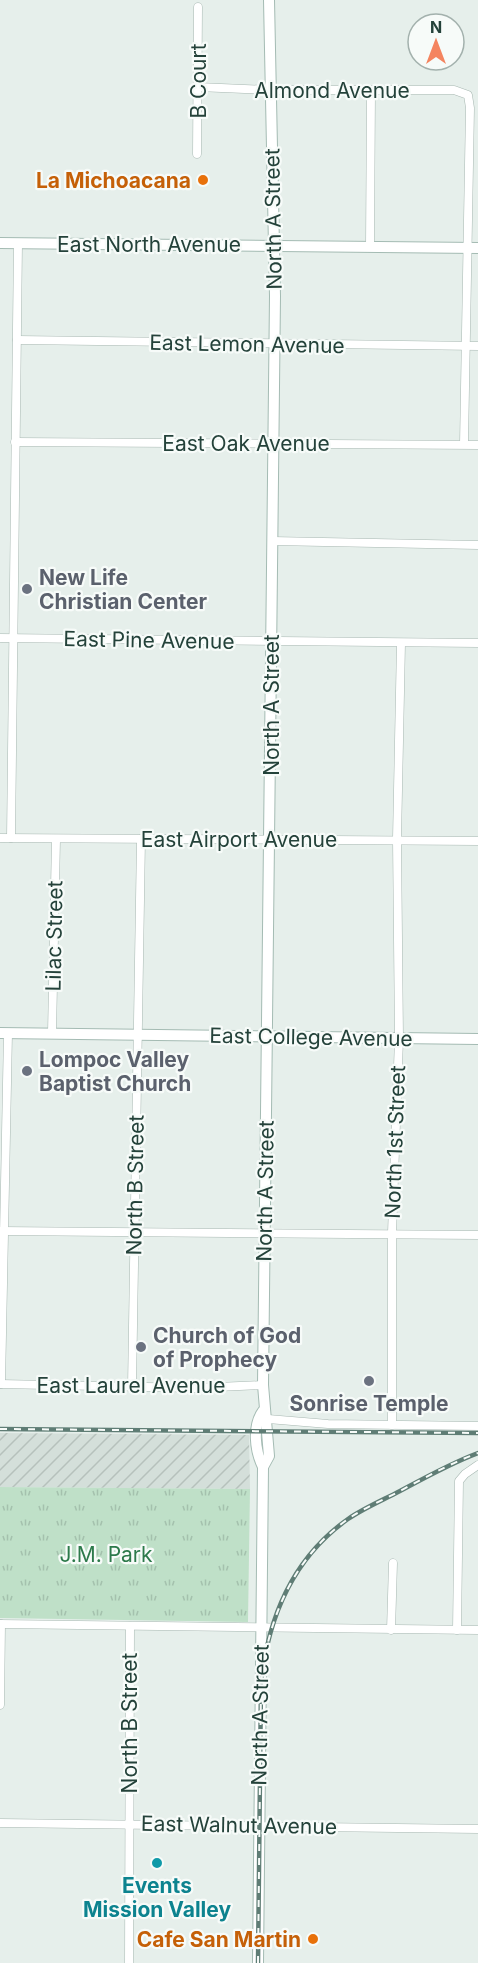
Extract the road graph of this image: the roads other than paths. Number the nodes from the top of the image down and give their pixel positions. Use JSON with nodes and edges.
{"nodes":[{"id":1,"x":269,"y":0,"type":"edge"},
{"id":2,"x":198,"y":7,"type":"dead end"},
{"id":3,"x":198,"y":87,"type":"junction"},
{"id":4,"x":271,"y":90,"type":"junction"},
{"id":5,"x":371,"y":90,"type":"junction"},
{"id":6,"x":197,"y":154,"type":"dead end"},
{"id":7,"x":0,"y":243,"type":"edge"},
{"id":8,"x":18,"y":243,"type":"junction"},
{"id":9,"x":274,"y":244,"type":"junction"},
{"id":10,"x":370,"y":246,"type":"junction"},
{"id":11,"x":473,"y":248,"type":"edge"},
{"id":12,"x":17,"y":340,"type":"junction"},
{"id":13,"x":274,"y":345,"type":"junction"},
{"id":14,"x":465,"y":346,"type":"junction"},
{"id":15,"x":478,"y":346,"type":"edge"},
{"id":16,"x":15,"y":442,"type":"junction"},
{"id":17,"x":273,"y":443,"type":"junction"},
{"id":18,"x":464,"y":444,"type":"junction"},
{"id":19,"x":478,"y":445,"type":"edge"},
{"id":20,"x":272,"y":541,"type":"junction"},
{"id":21,"x":478,"y":545,"type":"edge"},
{"id":22,"x":0,"y":638,"type":"edge"},
{"id":23,"x":12,"y":638,"type":"junction"},
{"id":24,"x":271,"y":642,"type":"junction"},
{"id":25,"x":400,"y":643,"type":"junction"},
{"id":26,"x":478,"y":643,"type":"edge"},
{"id":27,"x":0,"y":838,"type":"edge"},
{"id":28,"x":11,"y":838,"type":"junction"},
{"id":29,"x":56,"y":839,"type":"junction"},
{"id":30,"x":141,"y":839,"type":"junction"},
{"id":31,"x":397,"y":839,"type":"junction"},
{"id":32,"x":270,"y":840,"type":"junction"},
{"id":33,"x":478,"y":840,"type":"edge"},
{"id":34,"x":4,"y":1033,"type":"edge"},
{"id":35,"x":52,"y":1033,"type":"junction"},
{"id":36,"x":138,"y":1034,"type":"junction"},
{"id":37,"x":267,"y":1036,"type":"junction"},
{"id":38,"x":399,"y":1039,"type":"junction"},
{"id":39,"x":478,"y":1039,"type":"edge"},
{"id":40,"x":3,"y":1231,"type":"edge"},
{"id":41,"x":134,"y":1232,"type":"junction"},
{"id":42,"x":265,"y":1233,"type":"junction"},
{"id":43,"x":392,"y":1233,"type":"junction"},
{"id":44,"x":478,"y":1235,"type":"edge"},
{"id":45,"x":0,"y":1384,"type":"edge"},
{"id":46,"x":263,"y":1385,"type":"junction"},
{"id":47,"x":132,"y":1387,"type":"junction"},
{"id":48,"x":266,"y":1415,"type":"junction"},
{"id":49,"x":392,"y":1425,"type":"junction"},
{"id":50,"x":478,"y":1426,"type":"edge"},
{"id":51,"x":478,"y":1465,"type":"edge"},
{"id":52,"x":393,"y":1563,"type":"dead end"},
{"id":53,"x":0,"y":1624,"type":"edge"},
{"id":54,"x":130,"y":1626,"type":"junction"},
{"id":55,"x":261,"y":1627,"type":"junction"},
{"id":56,"x":391,"y":1630,"type":"junction"},
{"id":57,"x":457,"y":1630,"type":"junction"},
{"id":58,"x":478,"y":1630,"type":"edge"},
{"id":59,"x":0,"y":1705,"type":"edge"},
{"id":60,"x":0,"y":1823,"type":"edge"},
{"id":61,"x":129,"y":1823,"type":"junction"},
{"id":62,"x":259,"y":1826,"type":"junction"},
{"id":63,"x":478,"y":1829,"type":"edge"},
{"id":64,"x":129,"y":1963,"type":"edge"},
{"id":65,"x":258,"y":1963,"type":"edge"}],
"edges":[{"from":1,"to":4,"type":"street","name":"North A Street"},
{"from":2,"to":3,"type":"street","name":"B Court"},
{"from":3,"to":4,"type":"street","name":"Almond Avenue"},
{"from":3,"to":6,"type":"street","name":"B Court"},
{"from":4,"to":5,"type":"street","name":"Almond Avenue"},
{"from":4,"to":9,"type":"street","name":"North A Street"},
{"from":5,"to":10,"type":"street"},
{"from":5,"to":11,"type":"street","name":"Almond Avenue"},
{"from":7,"to":8,"type":"street","name":"East North Avenue"},
{"from":8,"to":9,"type":"street","name":"East North Avenue"},
{"from":8,"to":12,"type":"street"},
{"from":9,"to":10,"type":"street","name":"East North Avenue"},
{"from":9,"to":13,"type":"street","name":"North A Street"},
{"from":10,"to":11,"type":"street","name":"East North Avenue"},
{"from":11,"to":14,"type":"street"},
{"from":12,"to":13,"type":"street","name":"East Lemon Avenue"},
{"from":12,"to":16,"type":"street"},
{"from":13,"to":14,"type":"street","name":"East Lemon Avenue"},
{"from":13,"to":17,"type":"street","name":"North A Street"},
{"from":14,"to":15,"type":"street","name":"East Lemon Avenue"},
{"from":14,"to":18,"type":"street"},
{"from":16,"to":17,"type":"street","name":"East Oak Avenue"},
{"from":16,"to":23,"type":"street"},
{"from":17,"to":18,"type":"street","name":"East Oak Avenue"},
{"from":17,"to":20,"type":"street","name":"North A Street"},
{"from":18,"to":19,"type":"street","name":"East Oak Avenue"},
{"from":20,"to":21,"type":"street"},
{"from":20,"to":24,"type":"street","name":"North A Street"},
{"from":22,"to":23,"type":"street","name":"East Pine Avenue"},
{"from":23,"to":24,"type":"street","name":"East Pine Avenue"},
{"from":23,"to":28,"type":"street"},
{"from":24,"to":25,"type":"street","name":"East Pine Avenue"},
{"from":24,"to":32,"type":"street","name":"North A Street"},
{"from":25,"to":26,"type":"street","name":"East Pine Avenue"},
{"from":25,"to":31,"type":"street","name":"North 1st Street"},
{"from":27,"to":28,"type":"street","name":"East Airport Avenue"},
{"from":28,"to":29,"type":"street","name":"East Airport Avenue"},
{"from":29,"to":30,"type":"street","name":"East Airport Avenue"},
{"from":29,"to":35,"type":"street","name":"Lilac Street"},
{"from":30,"to":32,"type":"street","name":"East Airport Avenue"},
{"from":30,"to":36,"type":"street","name":"North B Street"},
{"from":31,"to":32,"type":"street","name":"East Airport Avenue"},
{"from":31,"to":33,"type":"street","name":"East Airport Avenue"},
{"from":31,"to":38,"type":"street","name":"North 1st Street"},
{"from":32,"to":37,"type":"street","name":"North A Street"},
{"from":34,"to":35,"type":"street","name":"East College Avenue"},
{"from":34,"to":40,"type":"street"},
{"from":35,"to":36,"type":"street","name":"East College Avenue"},
{"from":36,"to":37,"type":"street","name":"East College Avenue"},
{"from":36,"to":41,"type":"street","name":"North B Street"},
{"from":37,"to":38,"type":"street","name":"East College Avenue"},
{"from":37,"to":42,"type":"street","name":"North A Street"},
{"from":38,"to":39,"type":"street","name":"East College Avenue"},
{"from":38,"to":43,"type":"street","name":"North 1st Street"},
{"from":40,"to":41,"type":"street"},
{"from":40,"to":45,"type":"street"},
{"from":41,"to":42,"type":"street"},
{"from":41,"to":47,"type":"street","name":"North B Street"},
{"from":42,"to":43,"type":"street"},
{"from":42,"to":46,"type":"street","name":"North A Street"},
{"from":43,"to":44,"type":"street"},
{"from":43,"to":49,"type":"street","name":"North 1st Street"},
{"from":45,"to":47,"type":"street","name":"East Laurel Avenue"},
{"from":46,"to":47,"type":"street","name":"East Laurel Avenue"},
{"from":46,"to":48,"type":"street","name":"North A Street"},
{"from":48,"to":49,"type":"street"},
{"from":48,"to":55,"type":"street","name":"North A Street"},
{"from":49,"to":50,"type":"street"},
{"from":51,"to":57,"type":"street"},
{"from":52,"to":56,"type":"street"},
{"from":53,"to":54,"type":"street"},
{"from":53,"to":59,"type":"street"},
{"from":54,"to":55,"type":"street"},
{"from":54,"to":61,"type":"street","name":"North B Street"},
{"from":55,"to":56,"type":"street"},
{"from":55,"to":62,"type":"street","name":"North A Street"},
{"from":56,"to":57,"type":"street"},
{"from":57,"to":58,"type":"street"},
{"from":60,"to":61,"type":"street","name":"East Walnut Avenue"},
{"from":61,"to":62,"type":"street","name":"East Walnut Avenue"},
{"from":61,"to":64,"type":"street","name":"North B Street"},
{"from":62,"to":63,"type":"street","name":"East Walnut Avenue"},
{"from":62,"to":65,"type":"street","name":"North A Street"}]}
